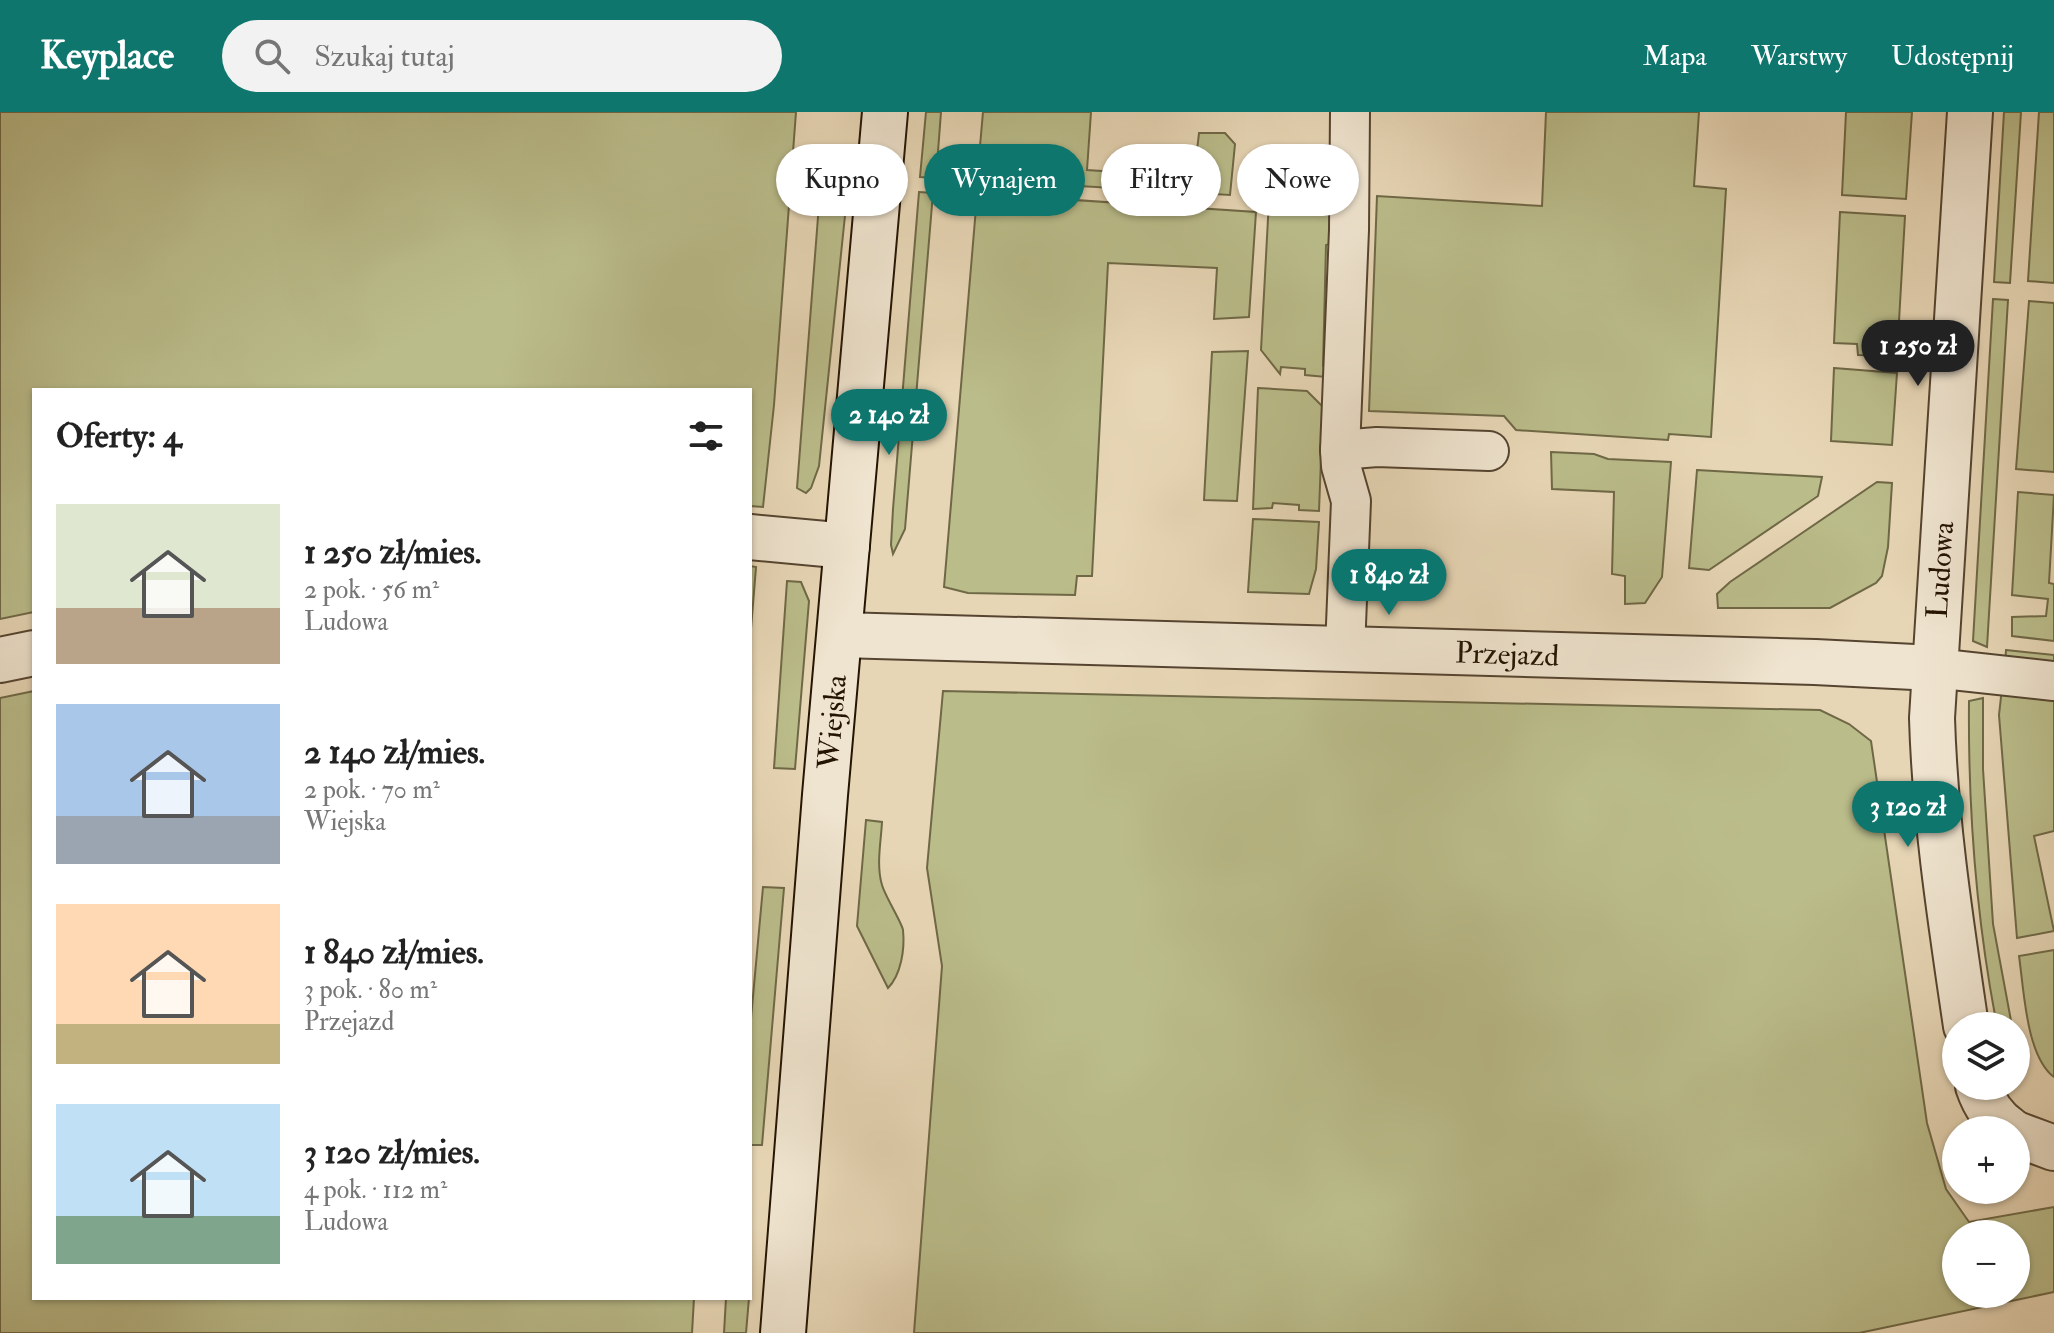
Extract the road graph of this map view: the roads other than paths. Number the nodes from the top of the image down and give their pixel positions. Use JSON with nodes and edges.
{"nodes":[{"id":1,"x":885,"y":112,"type":"edge"},
{"id":2,"x":1970,"y":112,"type":"edge"},
{"id":3,"x":1356,"y":133,"type":"edge"},
{"id":4,"x":1340,"y":450,"type":"junction"},
{"id":5,"x":1489,"y":451,"type":"dead end"},
{"id":6,"x":752,"y":537,"type":"edge"},
{"id":7,"x":847,"y":546,"type":"junction"},
{"id":8,"x":840,"y":635,"type":"junction"},
{"id":9,"x":1345,"y":649,"type":"junction"},
{"id":10,"x":32,"y":653,"type":"edge"},
{"id":11,"x":0,"y":660,"type":"edge"},
{"id":12,"x":1934,"y":668,"type":"junction"},
{"id":13,"x":2054,"y":681,"type":"edge"},
{"id":14,"x":1964,"y":1012,"type":"edge"},
{"id":15,"x":783,"y":1333,"type":"edge"}],
"edges":[{"from":1,"to":7,"type":"street","name":"Wiejska"},
{"from":2,"to":12,"type":"street","name":"Ludowa"},
{"from":3,"to":4,"type":"lane"},
{"from":4,"to":5,"type":"lane"},
{"from":4,"to":9,"type":"lane"},
{"from":6,"to":7,"type":"street"},
{"from":7,"to":8,"type":"street","name":"Wiejska"},
{"from":8,"to":9,"type":"street","name":"Przejazd"},
{"from":8,"to":15,"type":"street","name":"Wiejska"},
{"from":9,"to":12,"type":"street","name":"Przejazd"},
{"from":10,"to":11,"type":"street"},
{"from":12,"to":13,"type":"lane"},
{"from":12,"to":14,"type":"street","name":"Ludowa"}]}
